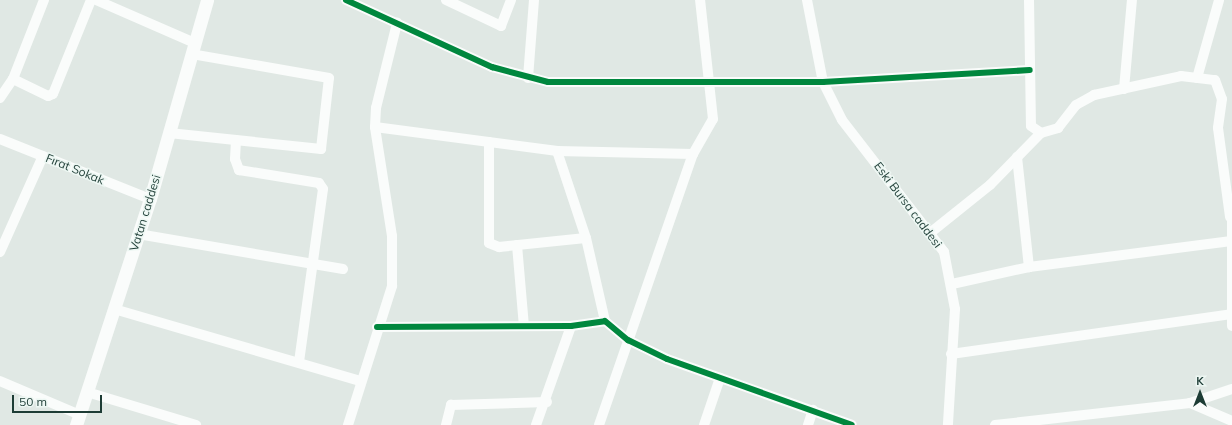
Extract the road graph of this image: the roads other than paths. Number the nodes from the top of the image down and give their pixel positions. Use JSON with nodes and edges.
{"nodes":[{"id":1,"x":44,"y":0,"type":"edge"},
{"id":2,"x":91,"y":0,"type":"edge"},
{"id":3,"x":96,"y":0,"type":"edge"},
{"id":4,"x":207,"y":0,"type":"edge"},
{"id":5,"x":346,"y":0,"type":"edge"},
{"id":6,"x":446,"y":0,"type":"edge"},
{"id":7,"x":511,"y":0,"type":"edge"},
{"id":8,"x":534,"y":0,"type":"edge"},
{"id":9,"x":700,"y":0,"type":"edge"},
{"id":10,"x":806,"y":0,"type":"edge"},
{"id":11,"x":1028,"y":0,"type":"edge"},
{"id":12,"x":1132,"y":0,"type":"edge"},
{"id":13,"x":1219,"y":0,"type":"edge"},
{"id":14,"x":397,"y":24,"type":"junction"},
{"id":15,"x":193,"y":48,"type":"junction"},
{"id":16,"x":1030,"y":70,"type":"junction"},
{"id":17,"x":528,"y":78,"type":"junction"},
{"id":18,"x":1197,"y":78,"type":"junction"},
{"id":19,"x":13,"y":79,"type":"junction"},
{"id":20,"x":711,"y":82,"type":"junction"},
{"id":21,"x":823,"y":82,"type":"junction"},
{"id":22,"x":1124,"y":88,"type":"junction"},
{"id":23,"x":0,"y":98,"type":"edge"},
{"id":24,"x":375,"y":127,"type":"junction"},
{"id":25,"x":1041,"y":133,"type":"junction"},
{"id":26,"x":169,"y":134,"type":"junction"},
{"id":27,"x":0,"y":139,"type":"edge"},
{"id":28,"x":236,"y":140,"type":"junction"},
{"id":29,"x":489,"y":142,"type":"junction"},
{"id":30,"x":557,"y":151,"type":"junction"},
{"id":31,"x":693,"y":154,"type":"junction"},
{"id":32,"x":43,"y":156,"type":"junction"},
{"id":33,"x":1017,"y":157,"type":"junction"},
{"id":34,"x":150,"y":199,"type":"junction"},
{"id":35,"x":1231,"y":217,"type":"edge"},
{"id":36,"x":930,"y":233,"type":"junction"},
{"id":37,"x":138,"y":234,"type":"junction"},
{"id":38,"x":586,"y":238,"type":"junction"},
{"id":39,"x":1230,"y":242,"type":"junction"},
{"id":40,"x":517,"y":246,"type":"junction"},
{"id":41,"x":0,"y":252,"type":"edge"},
{"id":42,"x":315,"y":262,"type":"junction"},
{"id":43,"x":1029,"y":267,"type":"junction"},
{"id":44,"x":343,"y":269,"type":"dead end"},
{"id":45,"x":952,"y":284,"type":"junction"},
{"id":46,"x":114,"y":308,"type":"junction"},
{"id":47,"x":1232,"y":314,"type":"edge"},
{"id":48,"x":605,"y":321,"type":"junction"},
{"id":49,"x":524,"y":326,"type":"junction"},
{"id":50,"x":571,"y":326,"type":"junction"},
{"id":51,"x":1232,"y":326,"type":"edge"},
{"id":52,"x":377,"y":327,"type":"junction"},
{"id":53,"x":628,"y":340,"type":"junction"},
{"id":54,"x":951,"y":354,"type":"junction"},
{"id":55,"x":299,"y":362,"type":"junction"},
{"id":56,"x":720,"y":378,"type":"junction"},
{"id":57,"x":0,"y":381,"type":"edge"},
{"id":58,"x":361,"y":381,"type":"junction"},
{"id":59,"x":1232,"y":389,"type":"edge"},
{"id":60,"x":87,"y":392,"type":"junction"},
{"id":61,"x":546,"y":402,"type":"junction"},
{"id":62,"x":1190,"y":403,"type":"junction"},
{"id":63,"x":813,"y":410,"type":"junction"},
{"id":64,"x":78,"y":420,"type":"edge"},
{"id":65,"x":1057,"y":420,"type":"edge"},
{"id":66,"x":1232,"y":421,"type":"edge"},
{"id":67,"x":196,"y":425,"type":"edge"},
{"id":68,"x":348,"y":425,"type":"edge"},
{"id":69,"x":446,"y":425,"type":"edge"},
{"id":70,"x":536,"y":425,"type":"edge"},
{"id":71,"x":599,"y":425,"type":"edge"},
{"id":72,"x":704,"y":425,"type":"edge"},
{"id":73,"x":808,"y":425,"type":"edge"},
{"id":74,"x":852,"y":425,"type":"edge"},
{"id":75,"x":948,"y":425,"type":"edge"},
{"id":76,"x":995,"y":425,"type":"edge"}],
"edges":[{"from":1,"to":19,"type":"street"},
{"from":2,"to":19,"type":"street"},
{"from":3,"to":15,"type":"street"},
{"from":4,"to":15,"type":"street","name":"Vatan caddesi"},
{"from":5,"to":14,"type":"street"},
{"from":6,"to":7,"type":"street"},
{"from":8,"to":17,"type":"street"},
{"from":9,"to":20,"type":"street"},
{"from":10,"to":21,"type":"street","name":"Eski Bursa caddesi"},
{"from":11,"to":16,"type":"street"},
{"from":12,"to":22,"type":"street"},
{"from":13,"to":18,"type":"street"},
{"from":14,"to":17,"type":"street"},
{"from":14,"to":24,"type":"street"},
{"from":15,"to":26,"type":"street","name":"Vatan caddesi"},
{"from":15,"to":28,"type":"street"},
{"from":16,"to":21,"type":"street"},
{"from":16,"to":25,"type":"street"},
{"from":17,"to":20,"type":"street"},
{"from":18,"to":22,"type":"street"},
{"from":18,"to":35,"type":"street"},
{"from":19,"to":23,"type":"street"},
{"from":20,"to":21,"type":"street"},
{"from":20,"to":31,"type":"street"},
{"from":21,"to":36,"type":"street","name":"Eski Bursa caddesi"},
{"from":22,"to":25,"type":"street"},
{"from":24,"to":29,"type":"street"},
{"from":24,"to":52,"type":"street"},
{"from":25,"to":33,"type":"street"},
{"from":26,"to":28,"type":"street"},
{"from":26,"to":34,"type":"street","name":"Vatan caddesi"},
{"from":27,"to":32,"type":"street","name":"Fırat Sokak"},
{"from":28,"to":42,"type":"street"},
{"from":29,"to":30,"type":"street"},
{"from":29,"to":40,"type":"street"},
{"from":30,"to":31,"type":"street"},
{"from":30,"to":38,"type":"street"},
{"from":31,"to":53,"type":"street"},
{"from":32,"to":34,"type":"street","name":"Fırat Sokak"},
{"from":32,"to":41,"type":"street"},
{"from":33,"to":36,"type":"street"},
{"from":33,"to":43,"type":"street"},
{"from":34,"to":37,"type":"street","name":"Vatan caddesi"},
{"from":35,"to":39,"type":"street"},
{"from":36,"to":45,"type":"street","name":"Eski Bursa caddesi"},
{"from":37,"to":42,"type":"street"},
{"from":37,"to":46,"type":"street","name":"Vatan caddesi"},
{"from":38,"to":40,"type":"street"},
{"from":38,"to":48,"type":"street"},
{"from":39,"to":43,"type":"street"},
{"from":39,"to":47,"type":"street"},
{"from":40,"to":49,"type":"street"},
{"from":42,"to":44,"type":"street"},
{"from":42,"to":55,"type":"street"},
{"from":43,"to":45,"type":"street"},
{"from":45,"to":54,"type":"street","name":"Eski Bursa caddesi"},
{"from":46,"to":55,"type":"street"},
{"from":46,"to":60,"type":"street","name":"Vatan caddesi"},
{"from":47,"to":51,"type":"street"},
{"from":47,"to":54,"type":"street"},
{"from":48,"to":50,"type":"street"},
{"from":48,"to":53,"type":"street"},
{"from":49,"to":50,"type":"street"},
{"from":49,"to":52,"type":"street"},
{"from":50,"to":61,"type":"street"},
{"from":52,"to":58,"type":"street"},
{"from":53,"to":56,"type":"street"},
{"from":53,"to":71,"type":"street"},
{"from":54,"to":75,"type":"street","name":"Eski Bursa caddesi"},
{"from":55,"to":58,"type":"street"},
{"from":56,"to":63,"type":"street"},
{"from":56,"to":72,"type":"street"},
{"from":57,"to":64,"type":"street"},
{"from":58,"to":68,"type":"street"},
{"from":59,"to":62,"type":"street"},
{"from":60,"to":64,"type":"street","name":"Vatan caddesi"},
{"from":60,"to":67,"type":"street"},
{"from":61,"to":69,"type":"street"},
{"from":61,"to":70,"type":"street"},
{"from":62,"to":65,"type":"street"},
{"from":62,"to":66,"type":"street"},
{"from":63,"to":73,"type":"street"},
{"from":63,"to":74,"type":"street"},
{"from":65,"to":76,"type":"street"}]}
